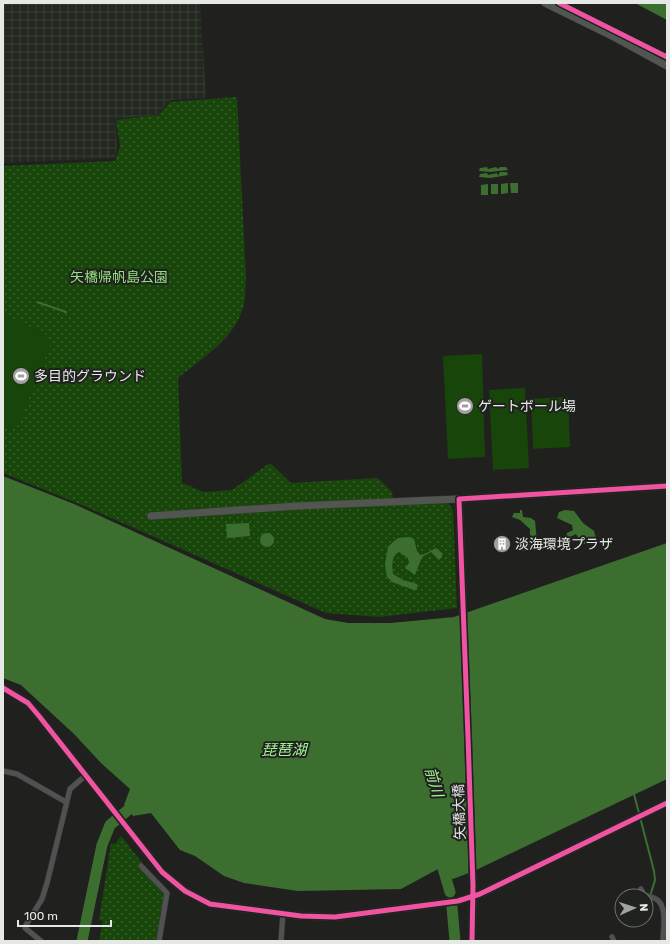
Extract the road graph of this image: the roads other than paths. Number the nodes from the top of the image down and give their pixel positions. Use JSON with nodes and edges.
{"nodes":[{"id":1,"x":545,"y":3,"type":"edge"},
{"id":2,"x":667,"y":66,"type":"edge"},
{"id":3,"x":667,"y":486,"type":"edge"},
{"id":4,"x":459,"y":499,"type":"junction"},
{"id":5,"x":151,"y":516,"type":"dead end"},
{"id":6,"x":3,"y":688,"type":"edge"},
{"id":7,"x":3,"y":771,"type":"edge"},
{"id":8,"x":85,"y":776,"type":"junction"},
{"id":9,"x":66,"y":802,"type":"junction"},
{"id":10,"x":667,"y":803,"type":"edge"},
{"id":11,"x":141,"y":866,"type":"dead end"},
{"id":12,"x":473,"y":897,"type":"junction"},
{"id":13,"x":654,"y":898,"type":"edge"},
{"id":14,"x":665,"y":912,"type":"edge"},
{"id":15,"x":283,"y":914,"type":"junction"},
{"id":16,"x":41,"y":941,"type":"edge"},
{"id":17,"x":159,"y":941,"type":"edge"},
{"id":18,"x":281,"y":941,"type":"edge"},
{"id":19,"x":472,"y":941,"type":"edge"},
{"id":20,"x":663,"y":941,"type":"edge"}],
"edges":[{"from":1,"to":2,"type":"street"},
{"from":3,"to":4,"type":"street"},
{"from":4,"to":5,"type":"street"},
{"from":4,"to":12,"type":"street","name":"矢橋大橋"},
{"from":6,"to":8,"type":"street"},
{"from":7,"to":9,"type":"street"},
{"from":8,"to":9,"type":"street"},
{"from":8,"to":15,"type":"street"},
{"from":9,"to":16,"type":"street"},
{"from":10,"to":12,"type":"street"},
{"from":11,"to":17,"type":"street"},
{"from":12,"to":15,"type":"street"},
{"from":12,"to":19,"type":"street","name":"矢橋大橋"},
{"from":13,"to":14,"type":"street"},
{"from":14,"to":20,"type":"street"},
{"from":15,"to":18,"type":"street"}]}
